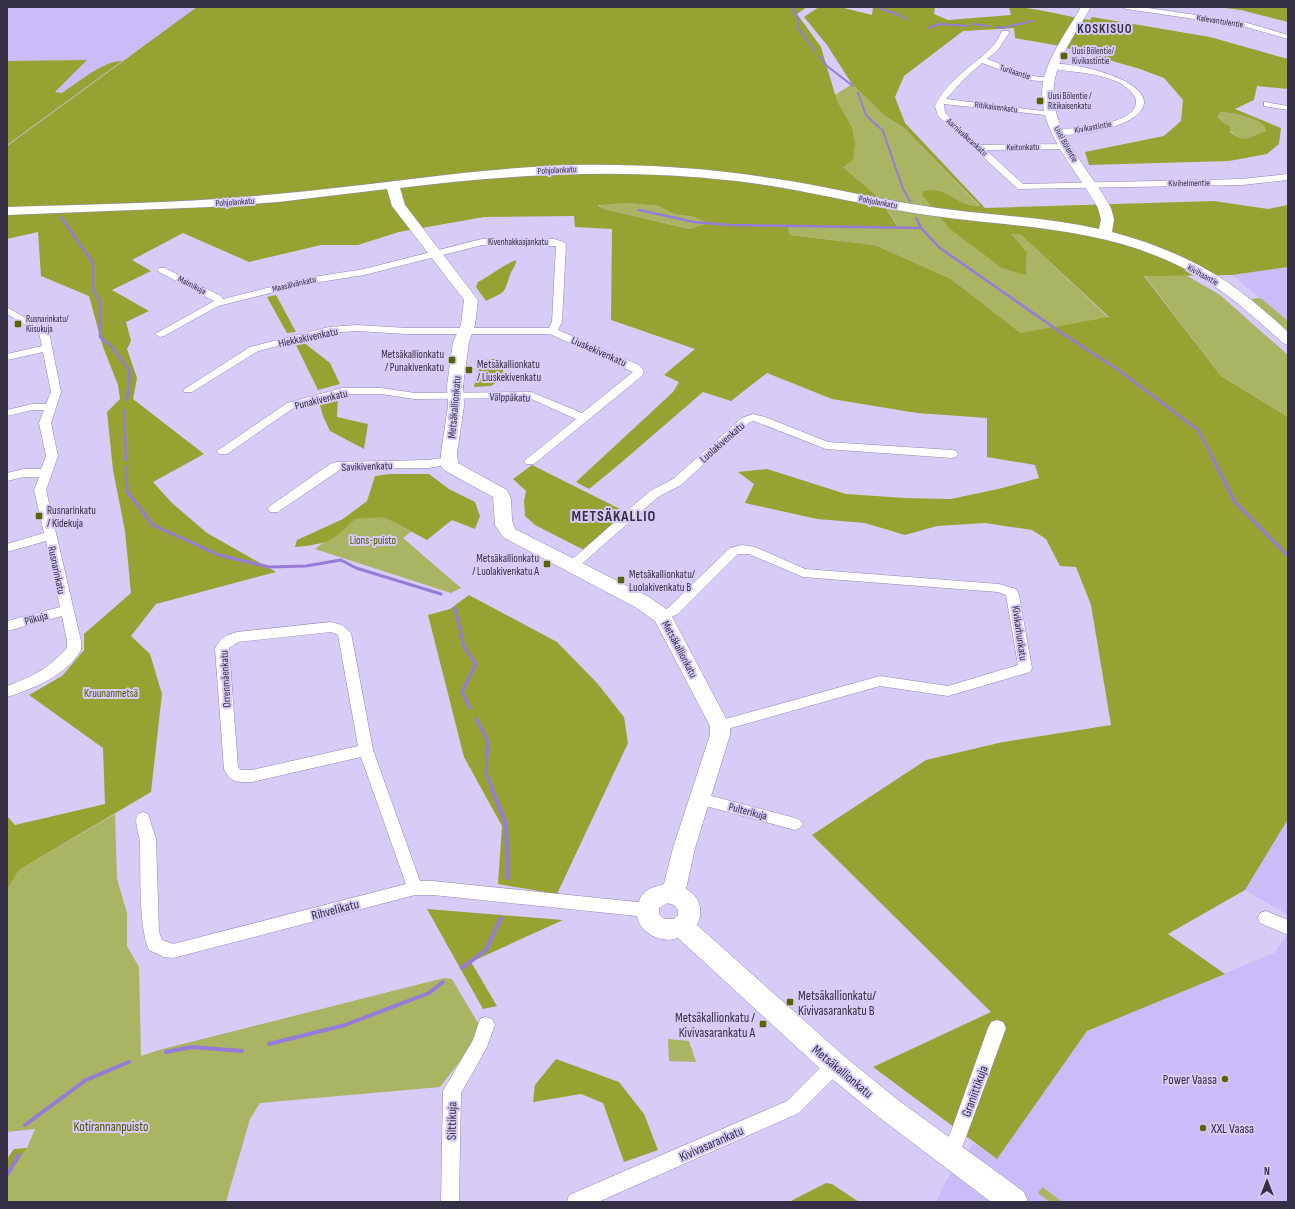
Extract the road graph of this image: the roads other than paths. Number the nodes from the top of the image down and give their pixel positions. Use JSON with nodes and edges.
{"nodes":[{"id":1,"x":1086,"y":7,"type":"edge"},
{"id":2,"x":1126,"y":7,"type":"edge"},
{"id":3,"x":1005,"y":33,"type":"dead end"},
{"id":4,"x":1288,"y":36,"type":"edge"},
{"id":5,"x":982,"y":60,"type":"junction"},
{"id":6,"x":1054,"y":66,"type":"junction"},
{"id":7,"x":1049,"y":80,"type":"junction"},
{"id":8,"x":941,"y":100,"type":"junction"},
{"id":9,"x":1267,"y":104,"type":"dead end"},
{"id":10,"x":1288,"y":108,"type":"edge"},
{"id":11,"x":1051,"y":114,"type":"junction"},
{"id":12,"x":1058,"y":132,"type":"junction"},
{"id":13,"x":1066,"y":146,"type":"junction"},
{"id":14,"x":980,"y":148,"type":"junction"},
{"id":15,"x":1288,"y":177,"type":"edge"},
{"id":16,"x":393,"y":186,"type":"junction"},
{"id":17,"x":1090,"y":186,"type":"junction"},
{"id":18,"x":7,"y":211,"type":"edge"},
{"id":19,"x":1104,"y":234,"type":"junction"},
{"id":20,"x":436,"y":254,"type":"junction"},
{"id":21,"x":162,"y":270,"type":"dead end"},
{"id":22,"x":220,"y":302,"type":"junction"},
{"id":23,"x":7,"y":310,"type":"edge"},
{"id":24,"x":464,"y":331,"type":"junction"},
{"id":25,"x":552,"y":331,"type":"junction"},
{"id":26,"x":160,"y":334,"type":"dead end"},
{"id":27,"x":1288,"y":340,"type":"edge"},
{"id":28,"x":47,"y":348,"type":"junction"},
{"id":29,"x":7,"y":357,"type":"edge"},
{"id":30,"x":188,"y":390,"type":"dead end"},
{"id":31,"x":455,"y":396,"type":"junction"},
{"id":32,"x":51,"y":407,"type":"junction"},
{"id":33,"x":7,"y":413,"type":"edge"},
{"id":34,"x":584,"y":418,"type":"junction"},
{"id":35,"x":223,"y":451,"type":"dead end"},
{"id":36,"x":952,"y":454,"type":"dead end"},
{"id":37,"x":530,"y":461,"type":"dead end"},
{"id":38,"x":448,"y":462,"type":"junction"},
{"id":39,"x":46,"y":472,"type":"junction"},
{"id":40,"x":7,"y":477,"type":"edge"},
{"id":41,"x":274,"y":509,"type":"dead end"},
{"id":42,"x":50,"y":536,"type":"junction"},
{"id":43,"x":7,"y":548,"type":"edge"},
{"id":44,"x":572,"y":566,"type":"junction"},
{"id":45,"x":66,"y":610,"type":"junction"},
{"id":46,"x":662,"y":616,"type":"junction"},
{"id":47,"x":7,"y":626,"type":"edge"},
{"id":48,"x":7,"y":692,"type":"edge"},
{"id":49,"x":720,"y":726,"type":"junction"},
{"id":50,"x":366,"y":750,"type":"junction"},
{"id":51,"x":700,"y":799,"type":"junction"},
{"id":52,"x":143,"y":818,"type":"dead end"},
{"id":53,"x":795,"y":824,"type":"dead end"},
{"id":54,"x":415,"y":888,"type":"junction"},
{"id":55,"x":673,"y":893,"type":"junction"},
{"id":56,"x":647,"y":910,"type":"junction"},
{"id":57,"x":1266,"y":918,"type":"dead end"},
{"id":58,"x":682,"y":926,"type":"junction"},
{"id":59,"x":1288,"y":928,"type":"edge"},
{"id":60,"x":486,"y":1025,"type":"dead end"},
{"id":61,"x":997,"y":1028,"type":"dead end"},
{"id":62,"x":834,"y":1065,"type":"junction"},
{"id":63,"x":948,"y":1153,"type":"junction"},
{"id":64,"x":450,"y":1202,"type":"edge"},
{"id":65,"x":576,"y":1202,"type":"edge"},
{"id":66,"x":1014,"y":1202,"type":"edge"}],
"edges":[{"from":1,"to":6,"type":"street","name":"Uusi Bölentie"},
{"from":2,"to":4,"type":"street","name":"Kalevantulentie"},
{"from":3,"to":5,"type":"street"},
{"from":5,"to":7,"type":"street","name":"Turilaantie"},
{"from":5,"to":8,"type":"street"},
{"from":6,"to":7,"type":"street","name":"Uusi Bölentie"},
{"from":6,"to":12,"type":"street","name":"Kivikastintie"},
{"from":7,"to":11,"type":"street","name":"Uusi Bölentie"},
{"from":8,"to":11,"type":"street","name":"Ritikaisenkatu"},
{"from":8,"to":14,"type":"street","name":"Aarnivalkeankatu"},
{"from":9,"to":10,"type":"street"},
{"from":11,"to":12,"type":"street","name":"Uusi Bölentie"},
{"from":12,"to":13,"type":"street","name":"Uusi Bölentie"},
{"from":13,"to":14,"type":"street","name":"Keitonkatu"},
{"from":13,"to":17,"type":"street","name":"Uusi Bölentie"},
{"from":14,"to":17,"type":"street","name":"Aarnivalkeankatu"},
{"from":15,"to":17,"type":"street","name":"Kivihelmentie"},
{"from":16,"to":18,"type":"street","name":"Pohjolankatu"},
{"from":16,"to":19,"type":"street","name":"Pohjolankatu"},
{"from":16,"to":20,"type":"street","name":"Metsäkallionkatu"},
{"from":17,"to":19,"type":"street","name":"Uusi Bölentie"},
{"from":19,"to":27,"type":"street","name":"Kivihaantie"},
{"from":20,"to":22,"type":"street","name":"Maasälvänkatu"},
{"from":20,"to":24,"type":"street","name":"Metsäkallionkatu"},
{"from":20,"to":25,"type":"street","name":"Kivenhakkaajankatu"},
{"from":21,"to":22,"type":"street","name":"Malmikuja"},
{"from":22,"to":26,"type":"street","name":"Maasälvänkatu"},
{"from":23,"to":28,"type":"street","name":"Rusnarinkatu"},
{"from":24,"to":25,"type":"street","name":"Liuskekivenkatu"},
{"from":24,"to":30,"type":"street","name":"Hiekkakivenkatu"},
{"from":24,"to":31,"type":"street","name":"Metsäkallionkatu"},
{"from":25,"to":34,"type":"street","name":"Liuskekivenkatu"},
{"from":28,"to":29,"type":"street"},
{"from":28,"to":32,"type":"street","name":"Rusnarinkatu"},
{"from":31,"to":34,"type":"street","name":"Välppäkatu"},
{"from":31,"to":35,"type":"street","name":"Punakivenkatu"},
{"from":31,"to":38,"type":"street","name":"Metsäkallionkatu"},
{"from":32,"to":33,"type":"street"},
{"from":32,"to":39,"type":"street","name":"Rusnarinkatu"},
{"from":34,"to":37,"type":"street","name":"Liuskekivenkatu"},
{"from":36,"to":44,"type":"street","name":"Luolakivenkatu"},
{"from":38,"to":41,"type":"street","name":"Savikivenkatu"},
{"from":38,"to":44,"type":"street","name":"Metsäkallionkatu"},
{"from":39,"to":40,"type":"street"},
{"from":39,"to":42,"type":"street","name":"Rusnarinkatu"},
{"from":42,"to":43,"type":"street"},
{"from":42,"to":45,"type":"street","name":"Rusnarinkatu"},
{"from":44,"to":46,"type":"street","name":"Metsäkallionkatu"},
{"from":45,"to":47,"type":"street","name":"Piikuja"},
{"from":45,"to":48,"type":"street","name":"Rusnarinkatu"},
{"from":46,"to":49,"type":"street","name":"Metsäkallionkatu"},
{"from":46,"to":49,"type":"street","name":"Kivikarhunkatu"},
{"from":49,"to":51,"type":"street"},
{"from":50,"to":50,"type":"street","name":"Orrenmäenkatu"},
{"from":50,"to":54,"type":"street","name":"Orrenmäenkatu"},
{"from":51,"to":53,"type":"street","name":"Pulterikuja"},
{"from":51,"to":55,"type":"street"},
{"from":52,"to":54,"type":"street","name":"Rihvelikatu"},
{"from":54,"to":56,"type":"street","name":"Rihvelikatu"},
{"from":55,"to":56,"type":"street"},
{"from":55,"to":58,"type":"street"},
{"from":56,"to":58,"type":"street"},
{"from":57,"to":59,"type":"street"},
{"from":58,"to":62,"type":"street","name":"Metsäkallionkatu"},
{"from":60,"to":64,"type":"street","name":"Silttikuja"},
{"from":61,"to":63,"type":"street","name":"Graniittikuja"},
{"from":62,"to":63,"type":"street","name":"Metsäkallionkatu"},
{"from":62,"to":65,"type":"street","name":"Kivivasarankatu"},
{"from":63,"to":66,"type":"street","name":"Metsäkallionkatu"}]}
